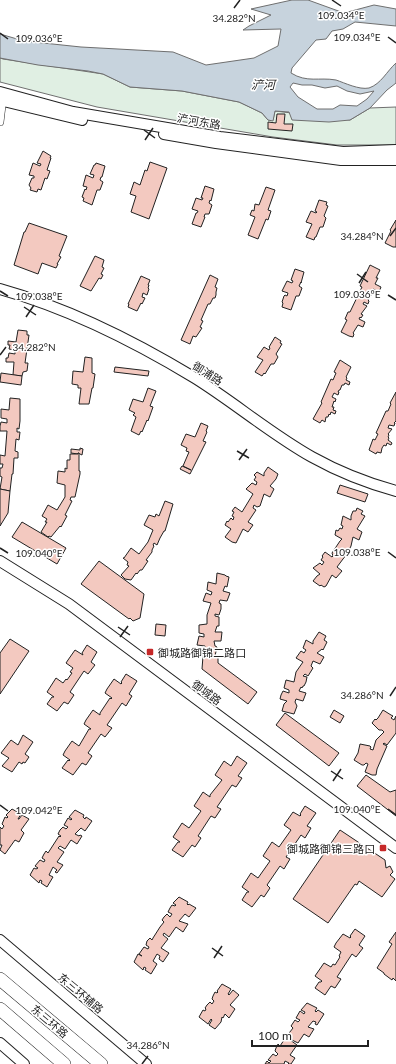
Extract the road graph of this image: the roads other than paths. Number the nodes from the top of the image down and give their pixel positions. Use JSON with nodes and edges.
{"nodes":[{"id":1,"x":1,"y":97,"type":"edge"},
{"id":2,"x":0,"y":122,"type":"edge"},
{"id":3,"x":396,"y":150,"type":"edge"},
{"id":4,"x":396,"y":160,"type":"edge"},
{"id":5,"x":0,"y":290,"type":"edge"},
{"id":6,"x":396,"y":491,"type":"edge"},
{"id":7,"x":0,"y":561,"type":"edge"},
{"id":8,"x":396,"y":848,"type":"edge"},
{"id":9,"x":0,"y":940,"type":"edge"},
{"id":10,"x":0,"y":979,"type":"edge"},
{"id":11,"x":0,"y":1009,"type":"edge"},
{"id":12,"x":0,"y":1043,"type":"edge"},
{"id":13,"x":24,"y":1064,"type":"edge"},
{"id":14,"x":64,"y":1064,"type":"edge"},
{"id":15,"x":101,"y":1064,"type":"edge"},
{"id":16,"x":146,"y":1064,"type":"edge"}],
"edges":[{"from":1,"to":2,"type":"street"},
{"from":1,"to":3,"type":"main road","name":"浐河东路"},
{"from":1,"to":4,"type":"main road","name":"浐河东路"},
{"from":5,"to":6,"type":"main road","name":"御浦路"},
{"from":7,"to":8,"type":"main road","name":"御城路"},
{"from":9,"to":16,"type":"main road","name":"东三环辅路"},
{"from":10,"to":15,"type":"highway","name":"东三环路"},
{"from":11,"to":14,"type":"highway","name":"东三环路"},
{"from":12,"to":13,"type":"main road"}]}
